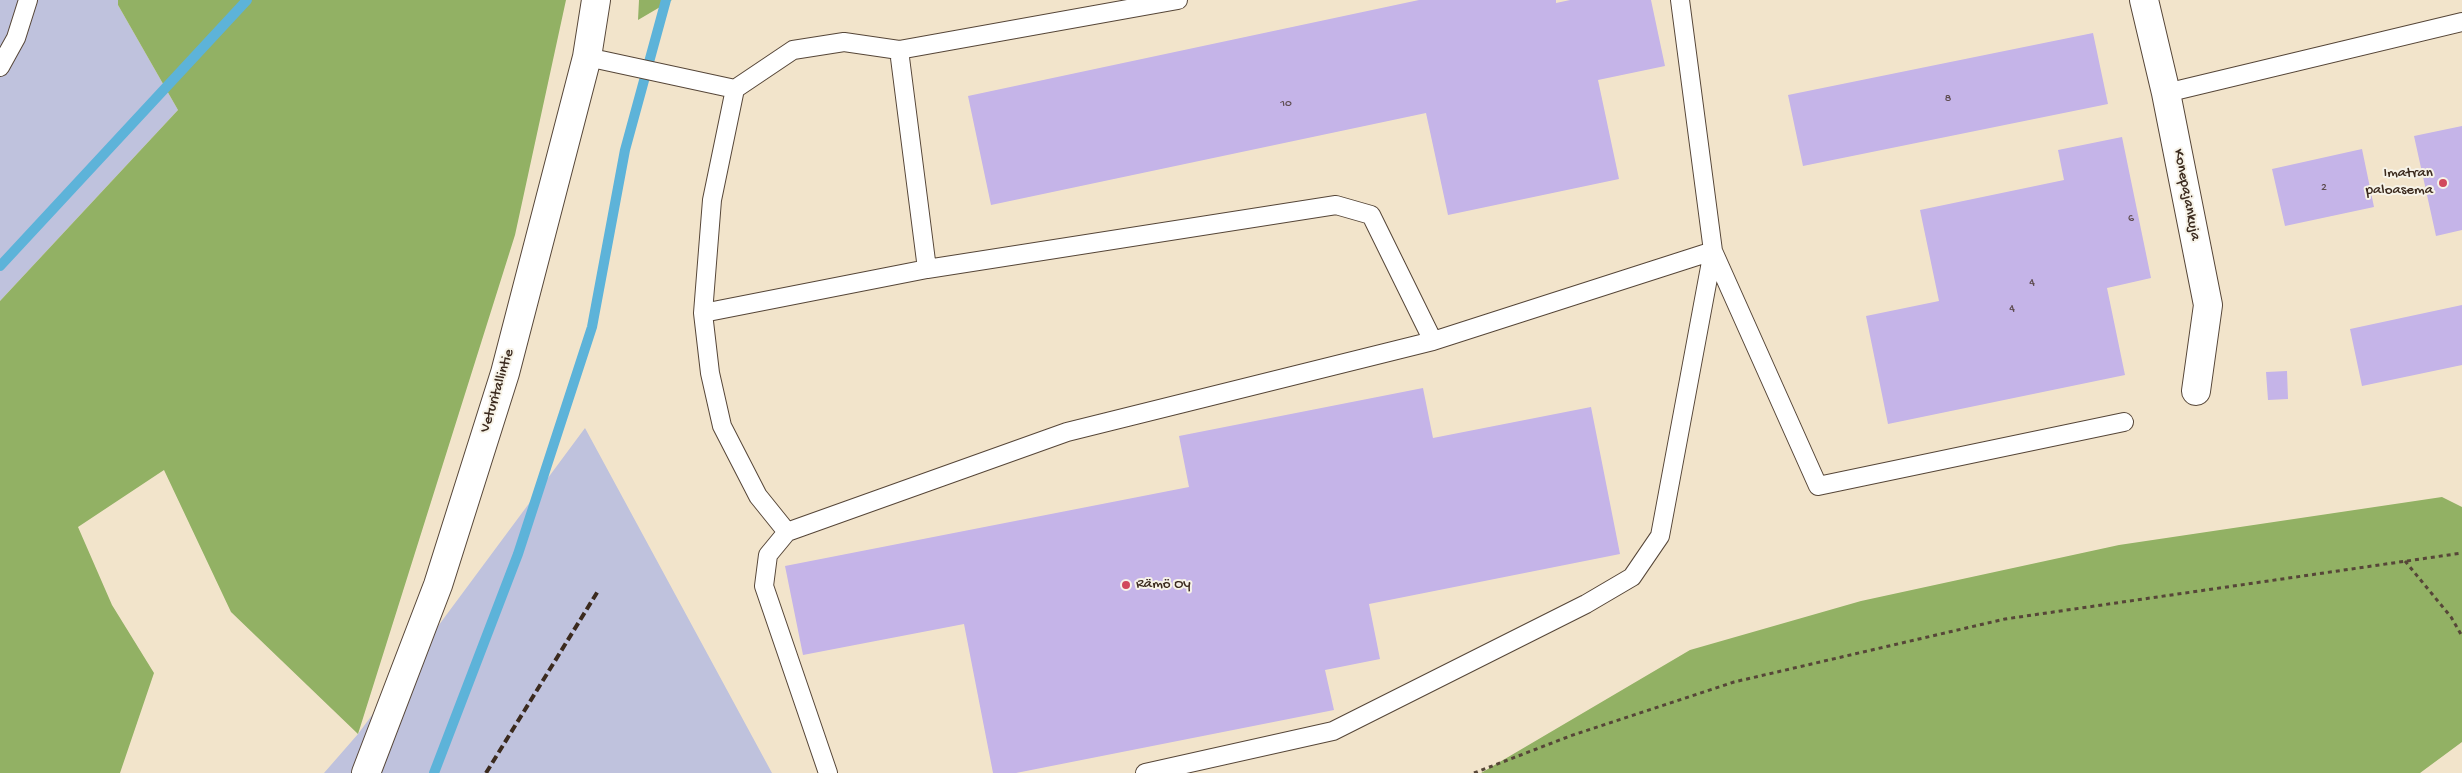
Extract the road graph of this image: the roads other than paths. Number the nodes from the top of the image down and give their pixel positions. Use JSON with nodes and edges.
{"nodes":[{"id":1,"x":28,"y":0,"type":"edge"},
{"id":2,"x":596,"y":0,"type":"edge"},
{"id":3,"x":1178,"y":0,"type":"edge"},
{"id":4,"x":1680,"y":0,"type":"edge"},
{"id":5,"x":2144,"y":0,"type":"edge"},
{"id":6,"x":2462,"y":22,"type":"edge"},
{"id":7,"x":898,"y":50,"type":"junction"},
{"id":8,"x":587,"y":57,"type":"junction"},
{"id":9,"x":0,"y":67,"type":"edge"},
{"id":10,"x":735,"y":89,"type":"junction"},
{"id":11,"x":2166,"y":93,"type":"junction"},
{"id":12,"x":1713,"y":251,"type":"junction"},
{"id":13,"x":927,"y":269,"type":"junction"},
{"id":14,"x":703,"y":313,"type":"junction"},
{"id":15,"x":1433,"y":341,"type":"junction"},
{"id":16,"x":2196,"y":391,"type":"dead end"},
{"id":17,"x":2124,"y":422,"type":"dead end"},
{"id":18,"x":787,"y":532,"type":"junction"},
{"id":19,"x":366,"y":773,"type":"edge"},
{"id":20,"x":828,"y":773,"type":"edge"},
{"id":21,"x":1145,"y":773,"type":"edge"}],
"edges":[{"from":1,"to":9,"type":"lane"},
{"from":2,"to":8,"type":"street","name":"Veturitallintie"},
{"from":3,"to":7,"type":"lane"},
{"from":4,"to":12,"type":"lane"},
{"from":5,"to":11,"type":"street","name":"Konepajankuja"},
{"from":6,"to":11,"type":"lane"},
{"from":7,"to":10,"type":"lane"},
{"from":7,"to":13,"type":"lane"},
{"from":8,"to":10,"type":"lane"},
{"from":8,"to":19,"type":"street","name":"Veturitallintie"},
{"from":10,"to":14,"type":"lane"},
{"from":11,"to":16,"type":"street","name":"Konepajankuja"},
{"from":12,"to":15,"type":"lane"},
{"from":12,"to":17,"type":"lane"},
{"from":12,"to":21,"type":"lane"},
{"from":13,"to":14,"type":"lane"},
{"from":13,"to":15,"type":"lane"},
{"from":14,"to":18,"type":"lane"},
{"from":15,"to":18,"type":"lane"},
{"from":18,"to":20,"type":"lane"}]}
